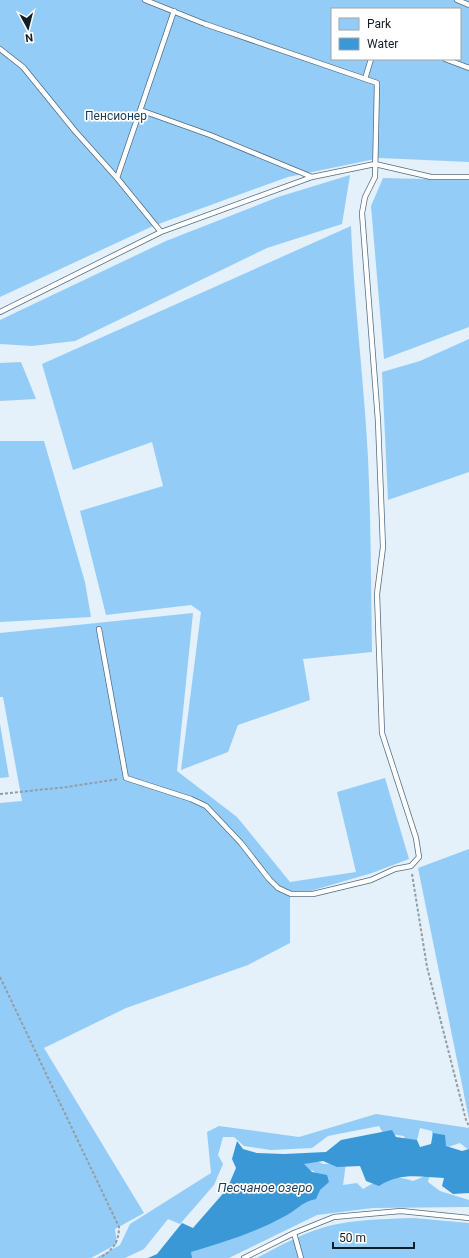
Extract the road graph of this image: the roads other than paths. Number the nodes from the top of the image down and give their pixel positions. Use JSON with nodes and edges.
{"nodes":[{"id":1,"x":145,"y":0,"type":"edge"},
{"id":2,"x":457,"y":0,"type":"edge"},
{"id":3,"x":469,"y":5,"type":"edge"},
{"id":4,"x":174,"y":12,"type":"junction"},
{"id":5,"x":0,"y":49,"type":"edge"},
{"id":6,"x":371,"y":60,"type":"edge"},
{"id":7,"x":448,"y":60,"type":"edge"},
{"id":8,"x":469,"y":68,"type":"edge"},
{"id":9,"x":365,"y":79,"type":"junction"},
{"id":10,"x":140,"y":110,"type":"junction"},
{"id":11,"x":375,"y":164,"type":"junction"},
{"id":12,"x":312,"y":176,"type":"junction"},
{"id":13,"x":469,"y":177,"type":"edge"},
{"id":14,"x":118,"y":178,"type":"junction"},
{"id":15,"x":162,"y":232,"type":"junction"},
{"id":16,"x":0,"y":312,"type":"edge"},
{"id":17,"x":99,"y":629,"type":"dead end"},
{"id":18,"x":469,"y":1218,"type":"edge"},
{"id":19,"x":294,"y":1233,"type":"junction"},
{"id":20,"x":244,"y":1258,"type":"edge"},
{"id":21,"x":301,"y":1258,"type":"edge"}],
"edges":[{"from":1,"to":4,"type":"lane"},
{"from":2,"to":3,"type":"lane"},
{"from":4,"to":9,"type":"lane"},
{"from":4,"to":10,"type":"lane"},
{"from":5,"to":14,"type":"lane"},
{"from":6,"to":9,"type":"lane"},
{"from":7,"to":8,"type":"lane"},
{"from":9,"to":11,"type":"lane"},
{"from":10,"to":12,"type":"lane"},
{"from":10,"to":14,"type":"lane"},
{"from":11,"to":12,"type":"lane"},
{"from":11,"to":13,"type":"lane"},
{"from":11,"to":17,"type":"lane"},
{"from":12,"to":15,"type":"lane"},
{"from":14,"to":15,"type":"lane"},
{"from":15,"to":16,"type":"lane"},
{"from":18,"to":19,"type":"lane"},
{"from":19,"to":20,"type":"lane"},
{"from":19,"to":21,"type":"lane"}]}
